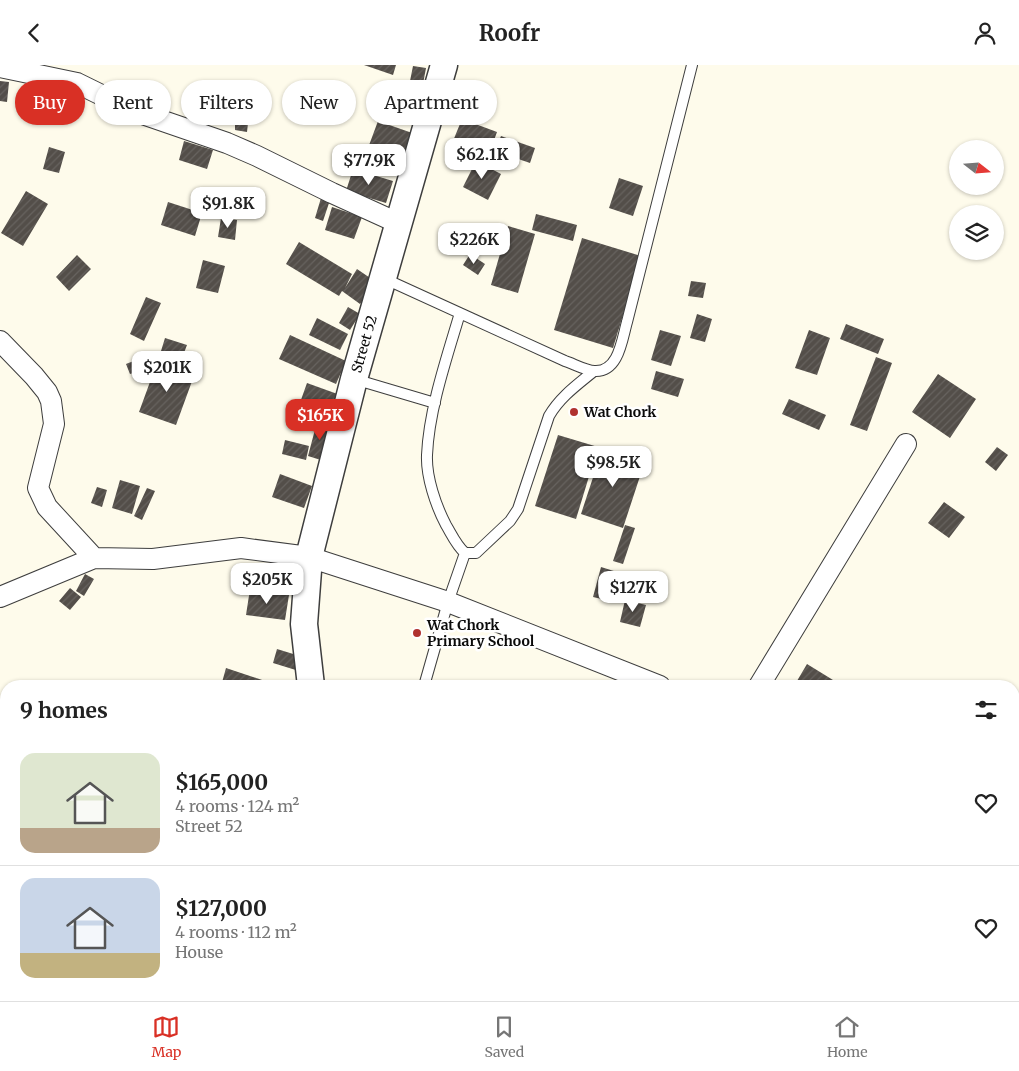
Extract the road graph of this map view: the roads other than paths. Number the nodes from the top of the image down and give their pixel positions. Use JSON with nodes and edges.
{"nodes":[{"id":1,"x":444,"y":65,"type":"edge"},
{"id":2,"x":692,"y":65,"type":"edge"},
{"id":3,"x":0,"y":67,"type":"edge"},
{"id":4,"x":398,"y":223,"type":"junction"},
{"id":5,"x":383,"y":278,"type":"junction"},
{"id":6,"x":460,"y":313,"type":"junction"},
{"id":7,"x":0,"y":341,"type":"edge"},
{"id":8,"x":594,"y":371,"type":"junction"},
{"id":9,"x":354,"y":379,"type":"junction"},
{"id":10,"x":435,"y":403,"type":"junction"},
{"id":11,"x":906,"y":444,"type":"dead end"},
{"id":12,"x":465,"y":553,"type":"junction"},
{"id":13,"x":309,"y":557,"type":"junction"},
{"id":14,"x":94,"y":558,"type":"junction"},
{"id":15,"x":0,"y":597,"type":"edge"},
{"id":16,"x":448,"y":602,"type":"junction"},
{"id":17,"x":310,"y":680,"type":"edge"},
{"id":18,"x":426,"y":680,"type":"edge"},
{"id":19,"x":645,"y":680,"type":"edge"},
{"id":20,"x":763,"y":680,"type":"edge"}],
"edges":[{"from":1,"to":4,"type":"street","name":"Street 52"},
{"from":2,"to":8,"type":"lane"},
{"from":3,"to":4,"type":"street"},
{"from":4,"to":5,"type":"street","name":"Street 52"},
{"from":5,"to":6,"type":"lane"},
{"from":5,"to":9,"type":"street","name":"Street 52"},
{"from":6,"to":8,"type":"lane"},
{"from":6,"to":10,"type":"lane"},
{"from":7,"to":14,"type":"street"},
{"from":8,"to":12,"type":"lane"},
{"from":9,"to":10,"type":"lane"},
{"from":9,"to":13,"type":"street","name":"Street 52"},
{"from":10,"to":12,"type":"lane"},
{"from":11,"to":20,"type":"street"},
{"from":12,"to":16,"type":"lane"},
{"from":13,"to":14,"type":"street"},
{"from":13,"to":16,"type":"street"},
{"from":13,"to":17,"type":"street","name":"Street 52"},
{"from":14,"to":15,"type":"street"},
{"from":16,"to":18,"type":"lane"},
{"from":16,"to":19,"type":"street"}]}
